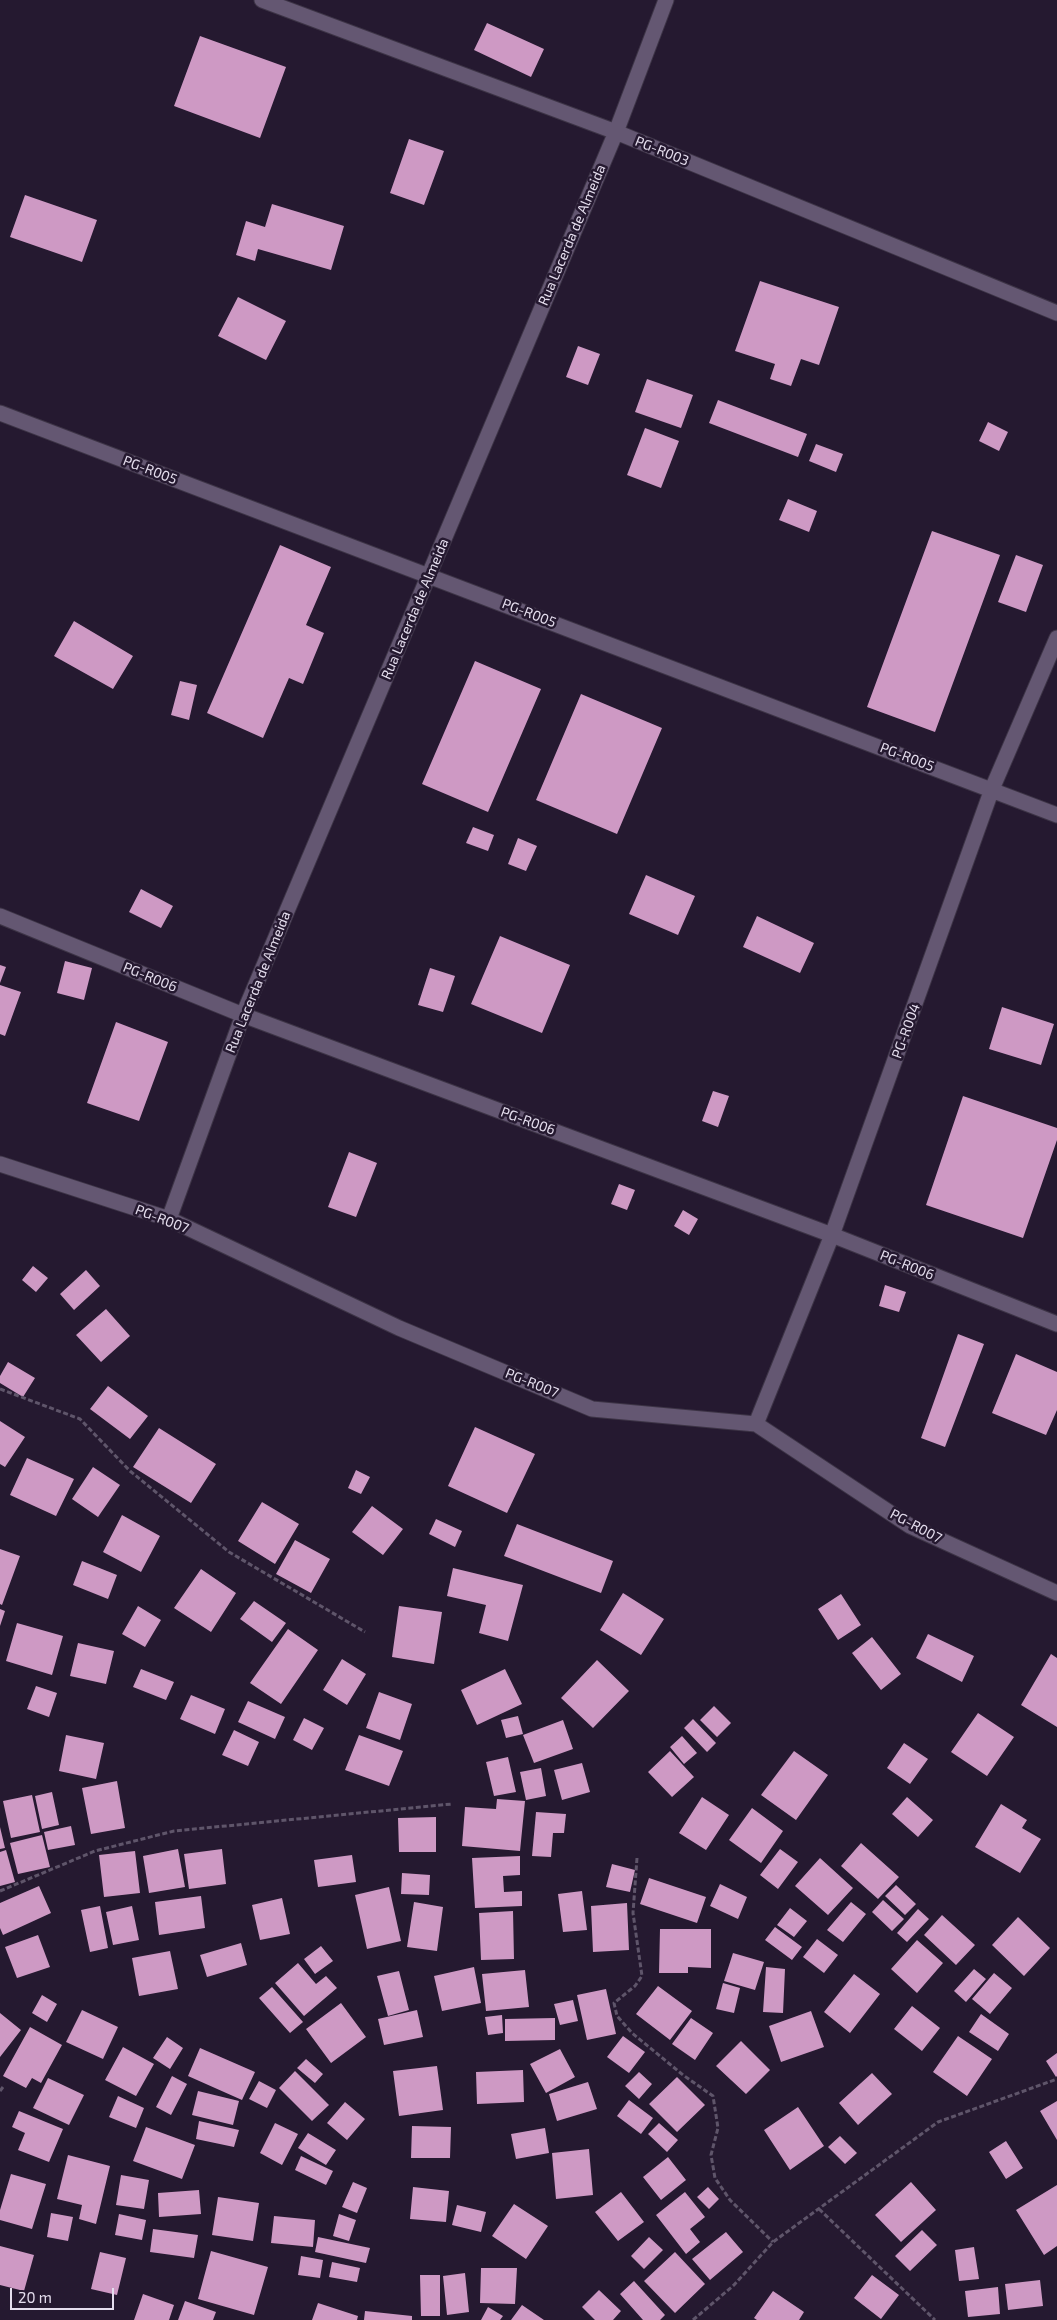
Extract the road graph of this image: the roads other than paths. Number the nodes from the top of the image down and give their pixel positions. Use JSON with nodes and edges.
{"nodes":[{"id":1,"x":262,"y":0,"type":"edge"},
{"id":2,"x":666,"y":0,"type":"edge"},
{"id":3,"x":616,"y":132,"type":"junction"},
{"id":4,"x":1057,"y":313,"type":"edge"},
{"id":5,"x":0,"y":413,"type":"edge"},
{"id":6,"x":429,"y":575,"type":"junction"},
{"id":7,"x":1057,"y":638,"type":"edge"},
{"id":8,"x":992,"y":789,"type":"junction"},
{"id":9,"x":1057,"y":814,"type":"edge"},
{"id":10,"x":0,"y":916,"type":"edge"},
{"id":11,"x":243,"y":1015,"type":"junction"},
{"id":12,"x":0,"y":1164,"type":"edge"},
{"id":13,"x":169,"y":1219,"type":"junction"},
{"id":14,"x":832,"y":1235,"type":"junction"},
{"id":15,"x":1057,"y":1324,"type":"edge"},
{"id":16,"x":756,"y":1424,"type":"junction"},
{"id":17,"x":1057,"y":1593,"type":"edge"}],
"edges":[{"from":1,"to":3,"type":"street","name":"PG-R003"},
{"from":2,"to":3,"type":"street","name":"Rua Lacerda de Almeida"},
{"from":3,"to":4,"type":"street","name":"PG-R003"},
{"from":3,"to":6,"type":"street","name":"Rua Lacerda de Almeida"},
{"from":5,"to":6,"type":"street","name":"PG-R005"},
{"from":6,"to":8,"type":"street","name":"PG-R005"},
{"from":6,"to":11,"type":"street","name":"Rua Lacerda de Almeida"},
{"from":7,"to":8,"type":"street","name":"PG-R004"},
{"from":8,"to":9,"type":"street","name":"PG-R005"},
{"from":8,"to":14,"type":"street","name":"PG-R004"},
{"from":10,"to":11,"type":"street","name":"PG-R006"},
{"from":11,"to":13,"type":"street","name":"Rua Lacerda de Almeida"},
{"from":11,"to":14,"type":"street","name":"PG-R006"},
{"from":12,"to":13,"type":"street","name":"PG-R007"},
{"from":13,"to":16,"type":"street","name":"PG-R007"},
{"from":14,"to":15,"type":"street","name":"PG-R006"},
{"from":14,"to":16,"type":"street","name":"PG-R004"},
{"from":16,"to":17,"type":"street","name":"PG-R007"}]}
